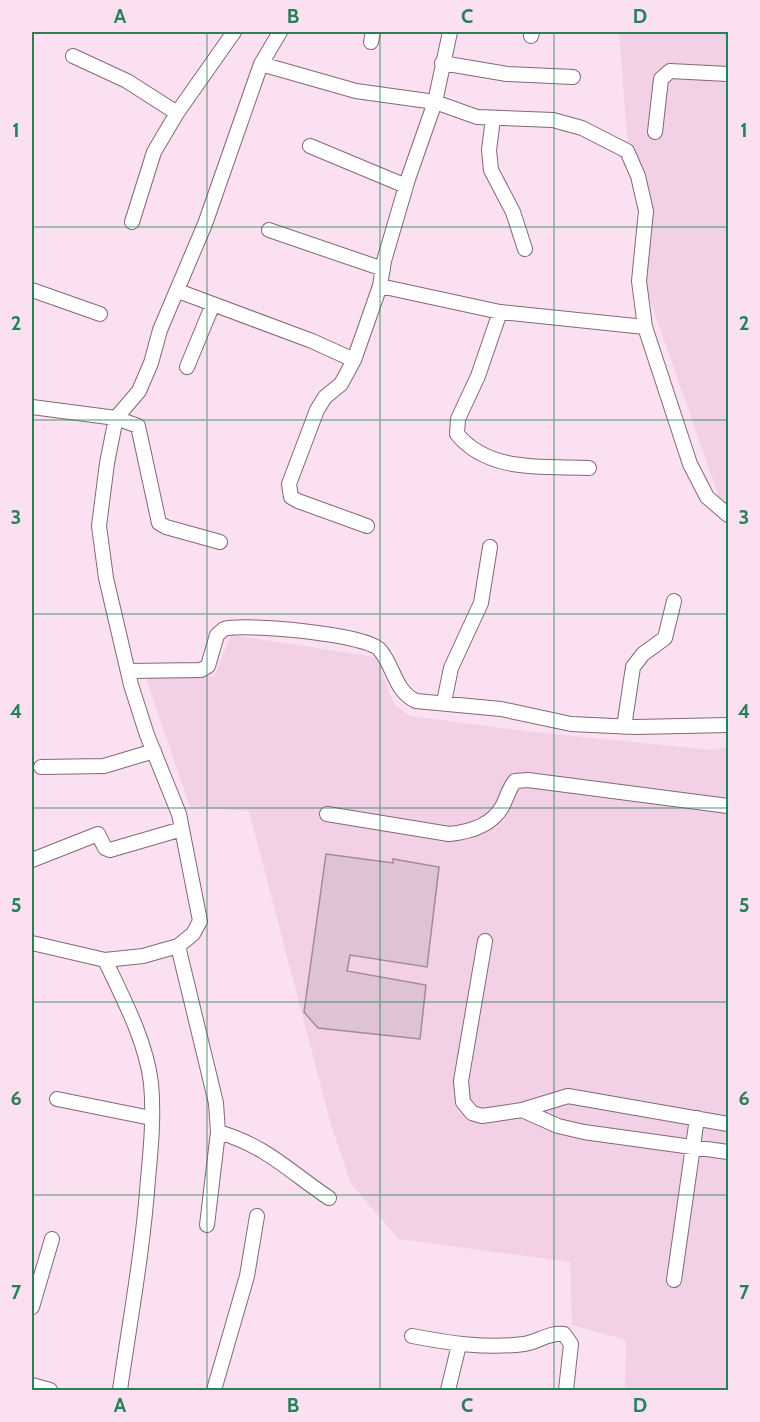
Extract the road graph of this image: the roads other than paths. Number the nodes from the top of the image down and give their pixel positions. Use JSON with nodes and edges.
{"nodes":[{"id":1,"x":234,"y":32,"type":"edge"},
{"id":2,"x":280,"y":32,"type":"edge"},
{"id":3,"x":450,"y":32,"type":"edge"},
{"id":4,"x":73,"y":57,"type":"dead end"},
{"id":5,"x":442,"y":63,"type":"junction"},
{"id":6,"x":261,"y":64,"type":"junction"},
{"id":7,"x":729,"y":74,"type":"edge"},
{"id":8,"x":573,"y":76,"type":"dead end"},
{"id":9,"x":435,"y":102,"type":"junction"},
{"id":10,"x":177,"y":112,"type":"junction"},
{"id":11,"x":493,"y":119,"type":"junction"},
{"id":12,"x":655,"y":132,"type":"dead end"},
{"id":13,"x":310,"y":146,"type":"dead end"},
{"id":14,"x":406,"y":186,"type":"junction"},
{"id":15,"x":132,"y":222,"type":"dead end"},
{"id":16,"x":269,"y":230,"type":"dead end"},
{"id":17,"x":525,"y":249,"type":"dead end"},
{"id":18,"x":383,"y":269,"type":"junction"},
{"id":19,"x":380,"y":286,"type":"junction"},
{"id":20,"x":32,"y":290,"type":"edge"},
{"id":21,"x":178,"y":291,"type":"junction"},
{"id":22,"x":213,"y":304,"type":"junction"},
{"id":23,"x":500,"y":312,"type":"junction"},
{"id":24,"x":100,"y":314,"type":"dead end"},
{"id":25,"x":645,"y":327,"type":"junction"},
{"id":26,"x":354,"y":360,"type":"junction"},
{"id":27,"x":187,"y":367,"type":"dead end"},
{"id":28,"x":32,"y":407,"type":"edge"},
{"id":29,"x":116,"y":418,"type":"junction"},
{"id":30,"x":589,"y":468,"type":"dead end"},
{"id":31,"x":729,"y":515,"type":"edge"},
{"id":32,"x":366,"y":526,"type":"dead end"},
{"id":33,"x":220,"y":542,"type":"dead end"},
{"id":34,"x":490,"y":547,"type":"dead end"},
{"id":35,"x":674,"y":601,"type":"dead end"},
{"id":36,"x":128,"y":671,"type":"junction"},
{"id":37,"x":444,"y":702,"type":"junction"},
{"id":38,"x":729,"y":725,"type":"edge"},
{"id":39,"x":624,"y":727,"type":"junction"},
{"id":40,"x":154,"y":751,"type":"junction"},
{"id":41,"x":41,"y":767,"type":"dead end"},
{"id":42,"x":729,"y":806,"type":"edge"},
{"id":43,"x":327,"y":814,"type":"dead end"},
{"id":44,"x":182,"y":830,"type":"junction"},
{"id":45,"x":32,"y":860,"type":"edge"},
{"id":46,"x":485,"y":940,"type":"dead end"},
{"id":47,"x":32,"y":943,"type":"edge"},
{"id":48,"x":178,"y":946,"type":"junction"},
{"id":49,"x":105,"y":960,"type":"junction"},
{"id":50,"x":57,"y":1099,"type":"dead end"},
{"id":51,"x":522,"y":1110,"type":"junction"},
{"id":52,"x":152,"y":1118,"type":"junction"},
{"id":53,"x":697,"y":1118,"type":"junction"},
{"id":54,"x":729,"y":1124,"type":"edge"},
{"id":55,"x":218,"y":1132,"type":"junction"},
{"id":56,"x":691,"y":1146,"type":"junction"},
{"id":57,"x":729,"y":1152,"type":"edge"},
{"id":58,"x":329,"y":1198,"type":"dead end"},
{"id":59,"x":257,"y":1216,"type":"dead end"},
{"id":60,"x":207,"y":1225,"type":"dead end"},
{"id":61,"x":52,"y":1239,"type":"dead end"},
{"id":62,"x":674,"y":1280,"type":"dead end"},
{"id":63,"x":32,"y":1307,"type":"edge"},
{"id":64,"x":412,"y":1336,"type":"dead end"},
{"id":65,"x":459,"y":1345,"type":"junction"},
{"id":66,"x":32,"y":1385,"type":"edge"},
{"id":67,"x":50,"y":1390,"type":"edge"},
{"id":68,"x":120,"y":1390,"type":"edge"},
{"id":69,"x":214,"y":1390,"type":"edge"},
{"id":70,"x":448,"y":1390,"type":"edge"},
{"id":71,"x":566,"y":1390,"type":"edge"}],
"edges":[{"from":1,"to":10,"type":"street"},
{"from":2,"to":6,"type":"street"},
{"from":3,"to":5,"type":"street"},
{"from":4,"to":10,"type":"street"},
{"from":5,"to":8,"type":"street"},
{"from":5,"to":9,"type":"street"},
{"from":6,"to":9,"type":"street"},
{"from":6,"to":21,"type":"street"},
{"from":7,"to":12,"type":"street"},
{"from":9,"to":11,"type":"street"},
{"from":9,"to":14,"type":"street"},
{"from":10,"to":15,"type":"street"},
{"from":11,"to":17,"type":"street"},
{"from":11,"to":25,"type":"street"},
{"from":13,"to":14,"type":"street"},
{"from":14,"to":18,"type":"street"},
{"from":16,"to":18,"type":"street"},
{"from":18,"to":19,"type":"street"},
{"from":19,"to":23,"type":"street"},
{"from":19,"to":26,"type":"street"},
{"from":20,"to":24,"type":"street"},
{"from":21,"to":22,"type":"street"},
{"from":21,"to":29,"type":"street"},
{"from":22,"to":26,"type":"street"},
{"from":22,"to":27,"type":"street"},
{"from":23,"to":25,"type":"street"},
{"from":23,"to":30,"type":"street"},
{"from":25,"to":31,"type":"street"},
{"from":26,"to":32,"type":"street"},
{"from":28,"to":29,"type":"street"},
{"from":29,"to":33,"type":"street"},
{"from":29,"to":36,"type":"street"},
{"from":34,"to":37,"type":"street"},
{"from":35,"to":39,"type":"street"},
{"from":36,"to":37,"type":"street"},
{"from":36,"to":40,"type":"street"},
{"from":37,"to":39,"type":"street"},
{"from":38,"to":39,"type":"street"},
{"from":40,"to":41,"type":"street"},
{"from":40,"to":44,"type":"street"},
{"from":42,"to":43,"type":"street"},
{"from":44,"to":45,"type":"street"},
{"from":44,"to":48,"type":"street"},
{"from":46,"to":51,"type":"street"},
{"from":47,"to":49,"type":"street"},
{"from":48,"to":49,"type":"street"},
{"from":48,"to":55,"type":"street"},
{"from":49,"to":52,"type":"street"},
{"from":50,"to":52,"type":"street"},
{"from":51,"to":53,"type":"street"},
{"from":51,"to":56,"type":"street"},
{"from":52,"to":68,"type":"street"},
{"from":53,"to":54,"type":"street"},
{"from":53,"to":56,"type":"street"},
{"from":55,"to":58,"type":"street"},
{"from":55,"to":60,"type":"street"},
{"from":56,"to":57,"type":"street"},
{"from":56,"to":62,"type":"street"},
{"from":59,"to":69,"type":"street"},
{"from":61,"to":63,"type":"street"},
{"from":64,"to":65,"type":"street"},
{"from":65,"to":70,"type":"street"},
{"from":65,"to":71,"type":"street"},
{"from":66,"to":67,"type":"street"}]}
